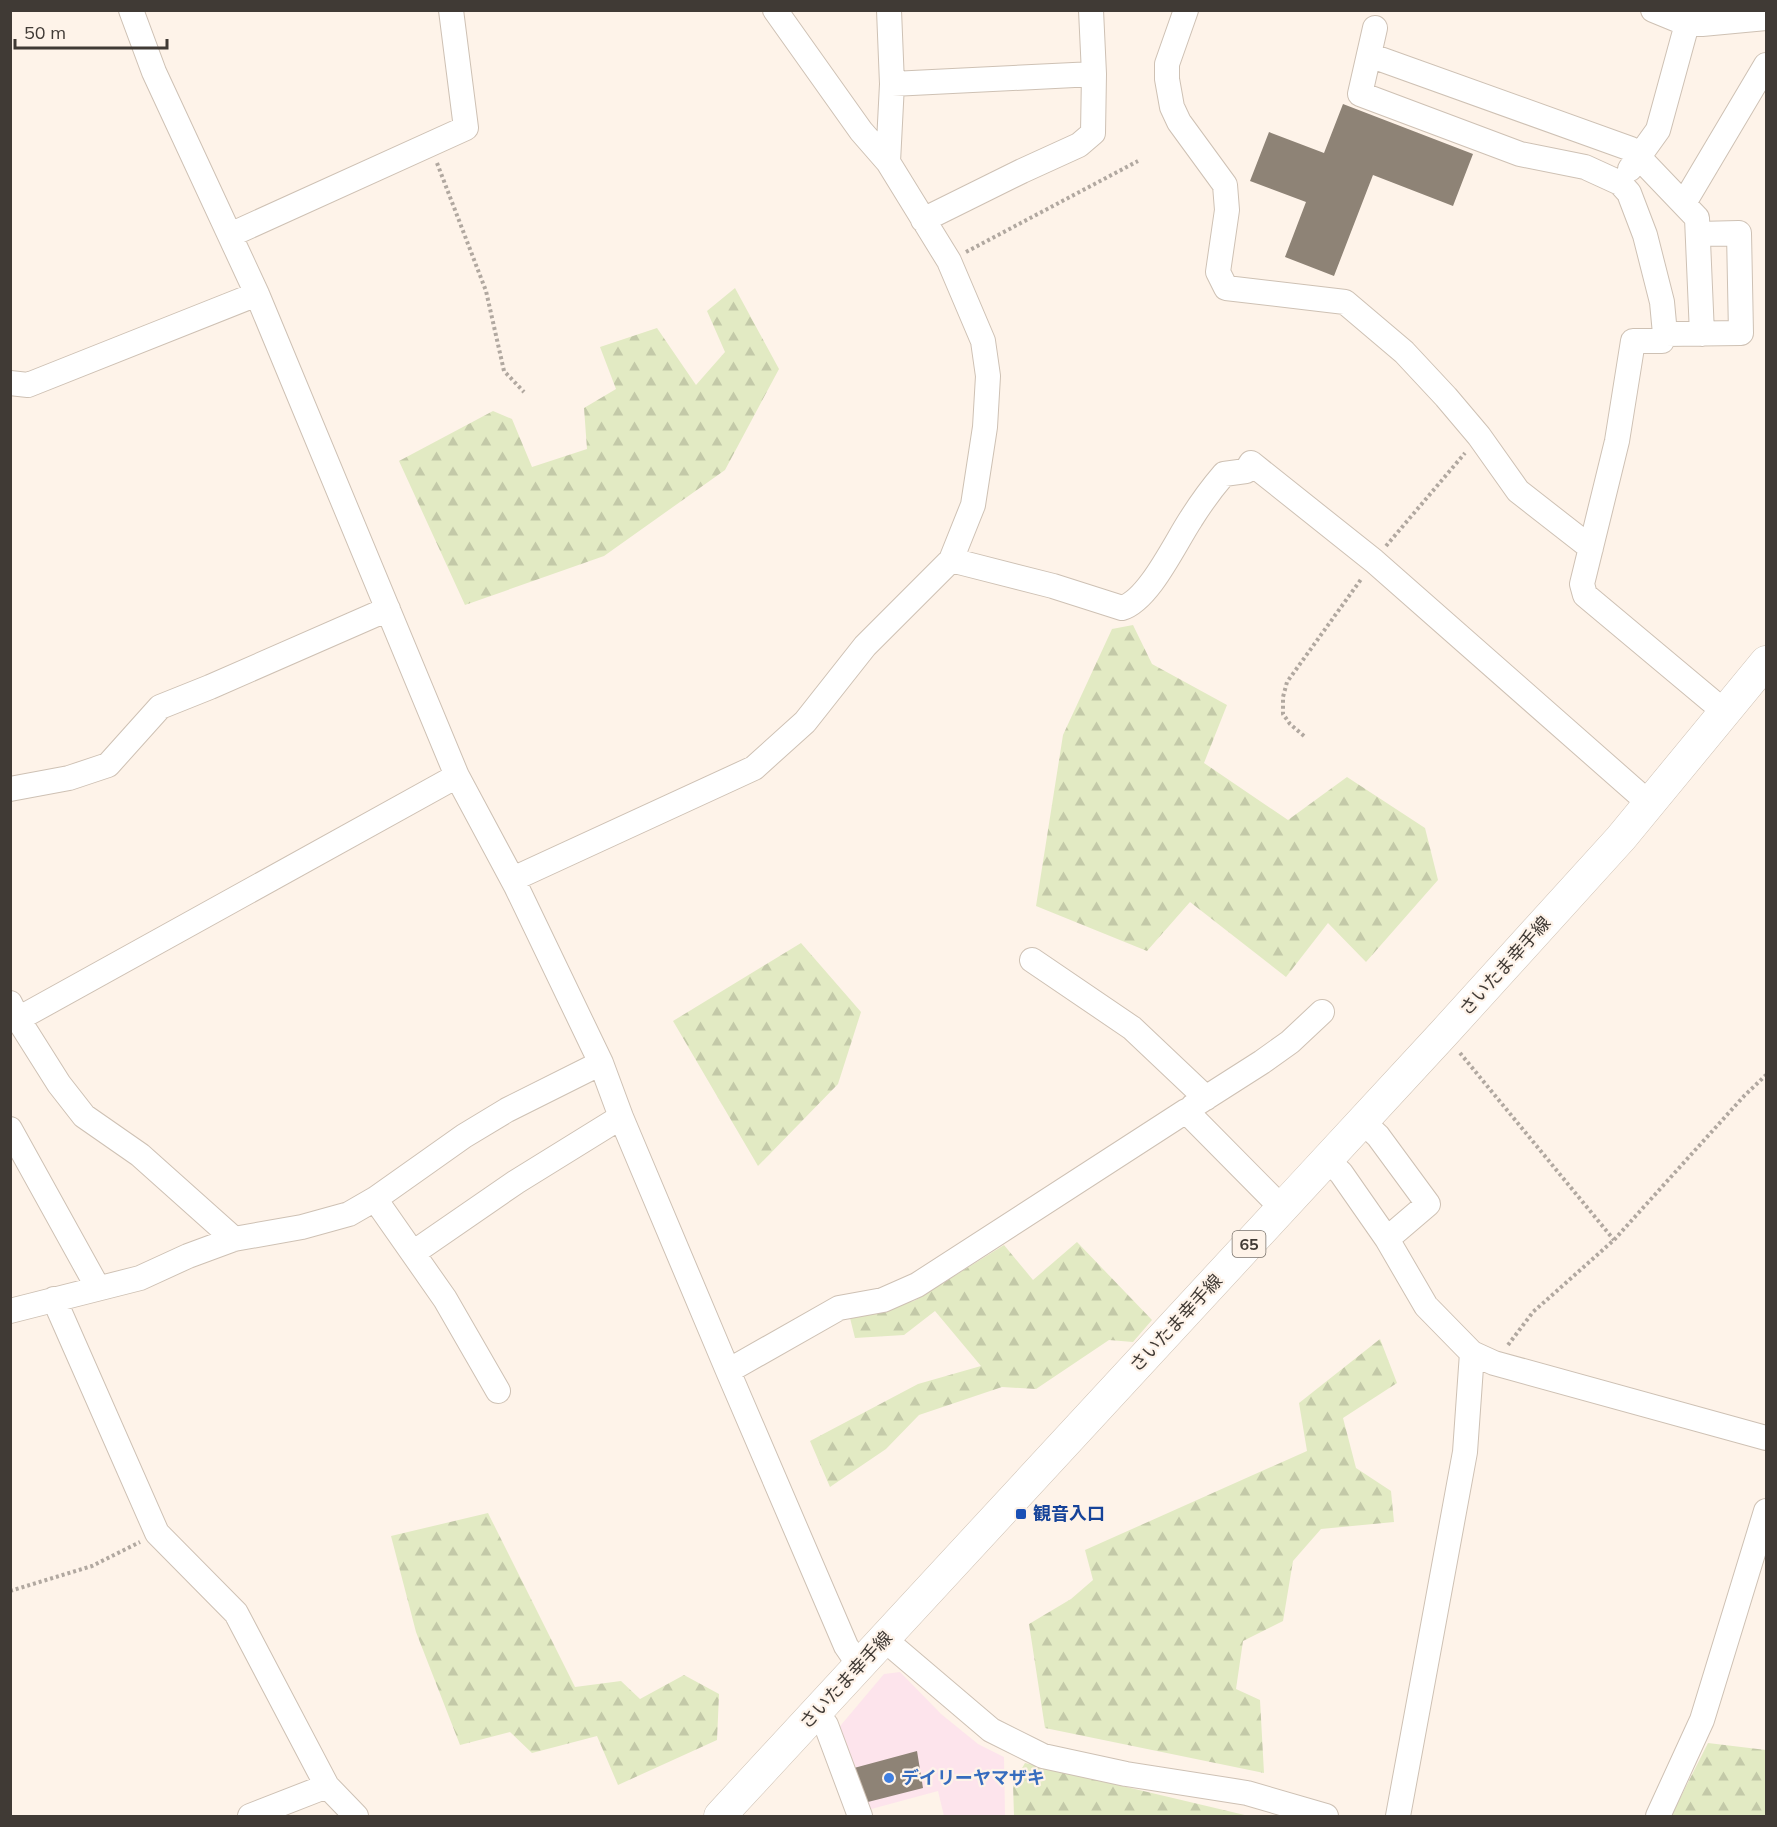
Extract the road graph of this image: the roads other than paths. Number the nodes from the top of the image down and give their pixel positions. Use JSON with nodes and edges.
{"nodes":[{"id":1,"x":131,"y":10,"type":"edge"},
{"id":2,"x":451,"y":10,"type":"edge"},
{"id":3,"x":775,"y":10,"type":"edge"},
{"id":4,"x":889,"y":10,"type":"edge"},
{"id":5,"x":1091,"y":10,"type":"edge"},
{"id":6,"x":1186,"y":10,"type":"edge"},
{"id":7,"x":1653,"y":10,"type":"edge"},
{"id":8,"x":1681,"y":18,"type":"edge"},
{"id":9,"x":1767,"y":18,"type":"edge"},
{"id":10,"x":1375,"y":28,"type":"dead end"},
{"id":11,"x":1369,"y":55,"type":"junction"},
{"id":12,"x":1767,"y":65,"type":"edge"},
{"id":13,"x":1094,"y":74,"type":"junction"},
{"id":14,"x":892,"y":84,"type":"junction"},
{"id":15,"x":1638,"y":156,"type":"junction"},
{"id":16,"x":888,"y":162,"type":"junction"},
{"id":17,"x":1620,"y":183,"type":"junction"},
{"id":18,"x":1684,"y":203,"type":"junction"},
{"id":19,"x":923,"y":220,"type":"junction"},
{"id":20,"x":1698,"y":234,"type":"junction"},
{"id":21,"x":230,"y":235,"type":"junction"},
{"id":22,"x":257,"y":294,"type":"junction"},
{"id":23,"x":1665,"y":334,"type":"junction"},
{"id":24,"x":1702,"y":334,"type":"junction"},
{"id":25,"x":10,"y":383,"type":"edge"},
{"id":26,"x":1590,"y":549,"type":"junction"},
{"id":27,"x":951,"y":560,"type":"junction"},
{"id":28,"x":388,"y":609,"type":"junction"},
{"id":29,"x":1767,"y":662,"type":"edge"},
{"id":30,"x":1726,"y":713,"type":"junction"},
{"id":31,"x":457,"y":776,"type":"junction"},
{"id":32,"x":10,"y":789,"type":"edge"},
{"id":33,"x":1650,"y":804,"type":"junction"},
{"id":34,"x":513,"y":879,"type":"junction"},
{"id":35,"x":1032,"y":960,"type":"dead end"},
{"id":36,"x":14,"y":1011,"type":"edge"},
{"id":37,"x":1323,"y":1012,"type":"dead end"},
{"id":38,"x":601,"y":1063,"type":"junction"},
{"id":39,"x":1196,"y":1104,"type":"junction"},
{"id":40,"x":621,"y":1117,"type":"junction"},
{"id":41,"x":1362,"y":1121,"type":"junction"},
{"id":42,"x":10,"y":1129,"type":"edge"},
{"id":43,"x":1327,"y":1160,"type":"junction"},
{"id":44,"x":375,"y":1199,"type":"junction"},
{"id":45,"x":1282,"y":1208,"type":"junction"},
{"id":46,"x":234,"y":1239,"type":"junction"},
{"id":47,"x":1387,"y":1239,"type":"junction"},
{"id":48,"x":413,"y":1253,"type":"junction"},
{"id":49,"x":98,"y":1288,"type":"junction"},
{"id":50,"x":54,"y":1299,"type":"junction"},
{"id":51,"x":10,"y":1311,"type":"edge"},
{"id":52,"x":1472,"y":1353,"type":"junction"},
{"id":53,"x":728,"y":1371,"type":"junction"},
{"id":54,"x":498,"y":1391,"type":"dead end"},
{"id":55,"x":1767,"y":1438,"type":"edge"},
{"id":56,"x":1767,"y":1511,"type":"edge"},
{"id":57,"x":884,"y":1639,"type":"junction"},
{"id":58,"x":859,"y":1665,"type":"junction"},
{"id":59,"x":816,"y":1713,"type":"junction"},
{"id":60,"x":327,"y":1786,"type":"junction"},
{"id":61,"x":250,"y":1816,"type":"edge"},
{"id":62,"x":356,"y":1816,"type":"edge"},
{"id":63,"x":720,"y":1816,"type":"edge"},
{"id":64,"x":860,"y":1816,"type":"edge"},
{"id":65,"x":1326,"y":1816,"type":"edge"},
{"id":66,"x":1398,"y":1816,"type":"edge"},
{"id":67,"x":1658,"y":1816,"type":"edge"}],
"edges":[{"from":1,"to":21,"type":"street"},
{"from":2,"to":21,"type":"street"},
{"from":3,"to":16,"type":"street"},
{"from":4,"to":14,"type":"street"},
{"from":5,"to":13,"type":"street"},
{"from":6,"to":26,"type":"street"},
{"from":7,"to":8,"type":"street"},
{"from":8,"to":9,"type":"street"},
{"from":8,"to":15,"type":"street"},
{"from":10,"to":11,"type":"street"},
{"from":11,"to":15,"type":"street"},
{"from":11,"to":17,"type":"street"},
{"from":12,"to":18,"type":"street"},
{"from":13,"to":14,"type":"street"},
{"from":13,"to":19,"type":"street"},
{"from":14,"to":16,"type":"street"},
{"from":15,"to":17,"type":"street"},
{"from":15,"to":18,"type":"street"},
{"from":16,"to":19,"type":"street"},
{"from":17,"to":23,"type":"street"},
{"from":18,"to":20,"type":"street"},
{"from":19,"to":27,"type":"street"},
{"from":20,"to":24,"type":"street"},
{"from":20,"to":24,"type":"street"},
{"from":21,"to":22,"type":"street"},
{"from":22,"to":25,"type":"street"},
{"from":22,"to":28,"type":"street"},
{"from":23,"to":24,"type":"street"},
{"from":23,"to":26,"type":"street"},
{"from":26,"to":30,"type":"street"},
{"from":27,"to":33,"type":"street"},
{"from":27,"to":34,"type":"street"},
{"from":28,"to":31,"type":"street"},
{"from":28,"to":32,"type":"street"},
{"from":29,"to":30,"type":"main road","name":"さいたま幸手線","number":"65"},
{"from":30,"to":33,"type":"main road","name":"さいたま幸手線","number":"65"},
{"from":31,"to":34,"type":"street"},
{"from":31,"to":36,"type":"street"},
{"from":33,"to":41,"type":"main road","name":"さいたま幸手線","number":"65"},
{"from":34,"to":38,"type":"street"},
{"from":35,"to":39,"type":"street"},
{"from":36,"to":46,"type":"street"},
{"from":37,"to":39,"type":"street"},
{"from":38,"to":40,"type":"street"},
{"from":38,"to":44,"type":"street"},
{"from":39,"to":45,"type":"street"},
{"from":39,"to":53,"type":"street"},
{"from":40,"to":48,"type":"street"},
{"from":40,"to":53,"type":"street"},
{"from":41,"to":43,"type":"main road","name":"さいたま幸手線","number":"65"},
{"from":41,"to":47,"type":"street"},
{"from":42,"to":49,"type":"street"},
{"from":43,"to":45,"type":"main road","name":"さいたま幸手線","number":"65"},
{"from":43,"to":47,"type":"street"},
{"from":44,"to":46,"type":"street"},
{"from":44,"to":48,"type":"street"},
{"from":45,"to":57,"type":"main road","name":"さいたま幸手線","number":"65"},
{"from":46,"to":49,"type":"street"},
{"from":47,"to":52,"type":"street"},
{"from":48,"to":54,"type":"street"},
{"from":49,"to":50,"type":"street"},
{"from":50,"to":51,"type":"street"},
{"from":50,"to":60,"type":"street"},
{"from":52,"to":55,"type":"street"},
{"from":52,"to":66,"type":"street"},
{"from":53,"to":58,"type":"street"},
{"from":56,"to":67,"type":"street"},
{"from":57,"to":58,"type":"main road","name":"さいたま幸手線","number":"65"},
{"from":57,"to":65,"type":"street"},
{"from":58,"to":59,"type":"main road","name":"さいたま幸手線","number":"65"},
{"from":59,"to":63,"type":"main road","name":"さいたま幸手線","number":"65"},
{"from":59,"to":64,"type":"street"},
{"from":60,"to":61,"type":"street"},
{"from":60,"to":62,"type":"street"}]}
